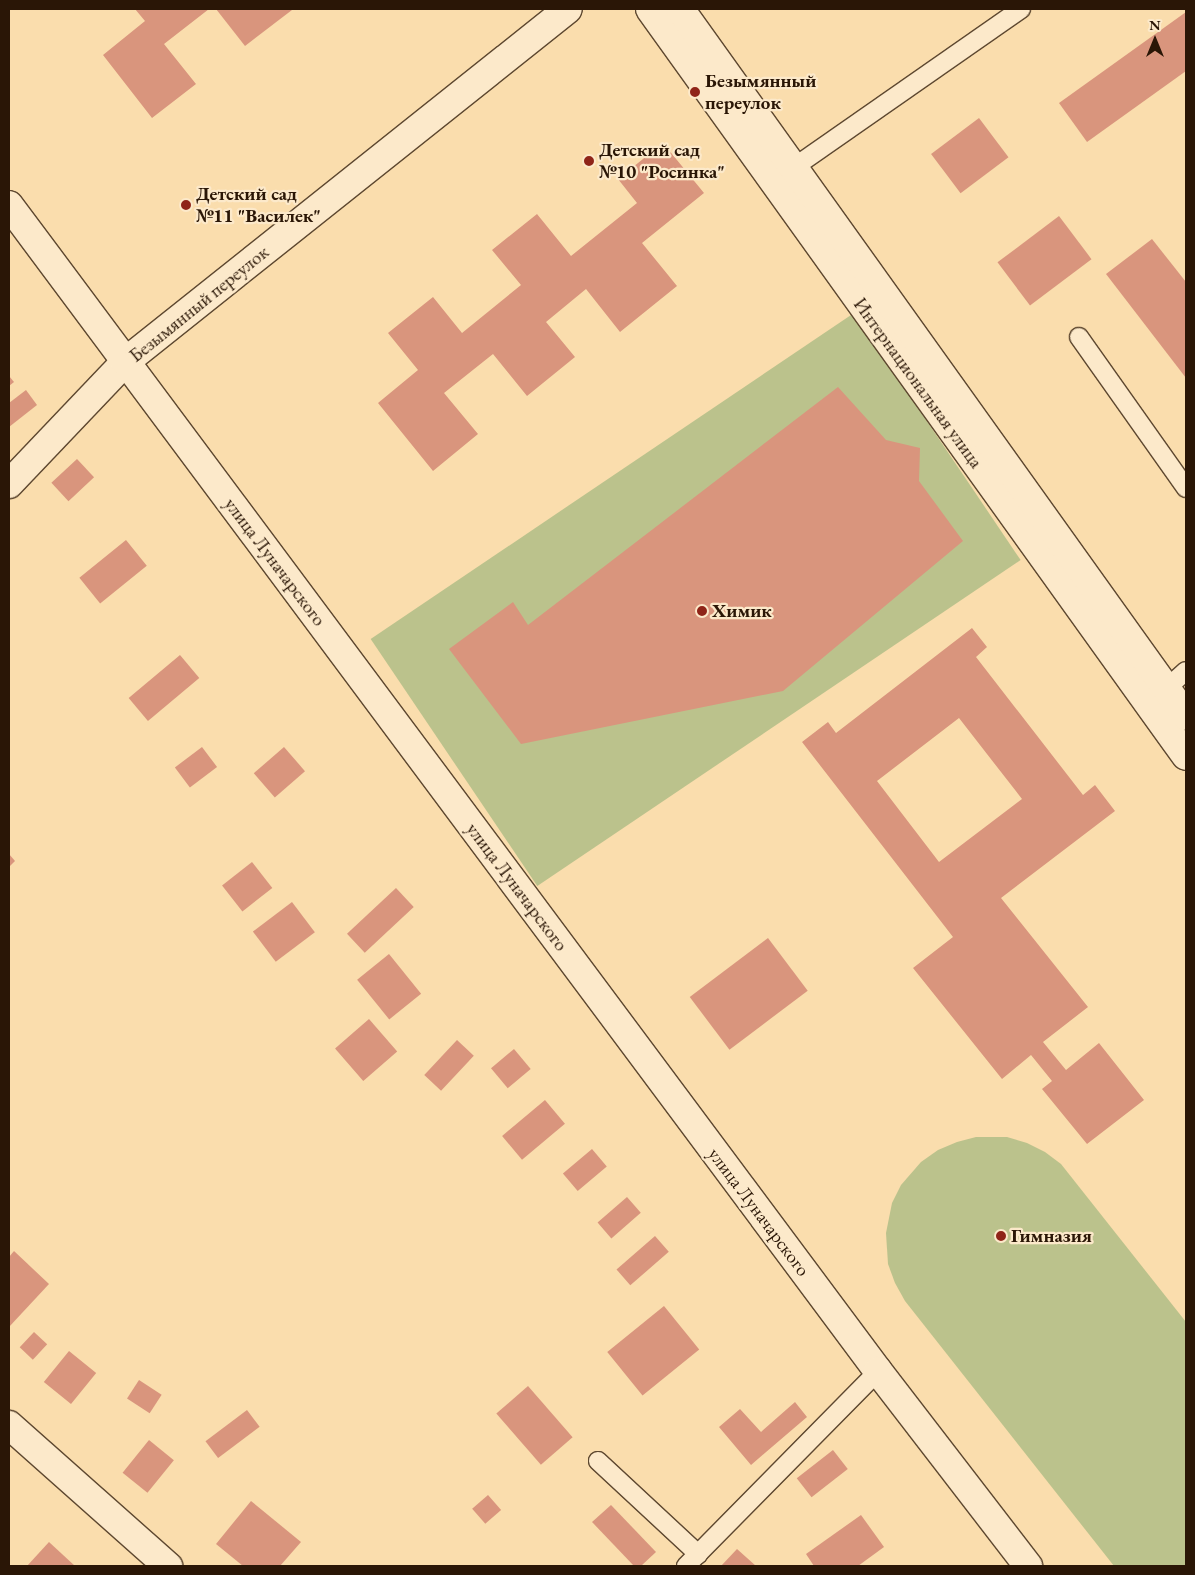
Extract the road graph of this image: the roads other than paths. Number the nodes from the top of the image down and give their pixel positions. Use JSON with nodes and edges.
{"nodes":[{"id":1,"x":568,"y":9,"type":"edge"},
{"id":2,"x":650,"y":9,"type":"edge"},
{"id":3,"x":680,"y":9,"type":"edge"},
{"id":4,"x":1021,"y":9,"type":"edge"},
{"id":5,"x":793,"y":168,"type":"junction"},
{"id":6,"x":9,"y":205,"type":"edge"},
{"id":7,"x":1080,"y":337,"type":"dead end"},
{"id":8,"x":125,"y":362,"type":"junction"},
{"id":9,"x":9,"y":484,"type":"edge"},
{"id":10,"x":1186,"y":488,"type":"edge"},
{"id":11,"x":1177,"y":680,"type":"edge"},
{"id":12,"x":1186,"y":716,"type":"edge"},
{"id":13,"x":1186,"y":756,"type":"edge"},
{"id":14,"x":878,"y":1371,"type":"junction"},
{"id":15,"x":9,"y":1425,"type":"edge"},
{"id":16,"x":598,"y":1461,"type":"dead end"},
{"id":17,"x":692,"y":1560,"type":"edge"},
{"id":18,"x":168,"y":1566,"type":"edge"},
{"id":19,"x":1028,"y":1566,"type":"edge"}],
"edges":[{"from":1,"to":8,"type":"street","name":"Безымянный переулок"},
{"from":2,"to":13,"type":"street","name":"Интернациональная улица"},
{"from":3,"to":5,"type":"street","name":"Интернациональная улица"},
{"from":4,"to":5,"type":"lane"},
{"from":5,"to":11,"type":"street","name":"Интернациональная улица"},
{"from":6,"to":8,"type":"street","name":"улица Луначарского"},
{"from":7,"to":10,"type":"lane"},
{"from":8,"to":9,"type":"street","name":"Безымянный переулок"},
{"from":8,"to":14,"type":"street","name":"улица Луначарского"},
{"from":11,"to":12,"type":"street","name":"Интернациональная улица"},
{"from":14,"to":17,"type":"lane"},
{"from":14,"to":19,"type":"street","name":"улица Луначарского"},
{"from":15,"to":18,"type":"street"},
{"from":16,"to":17,"type":"lane"}]}
